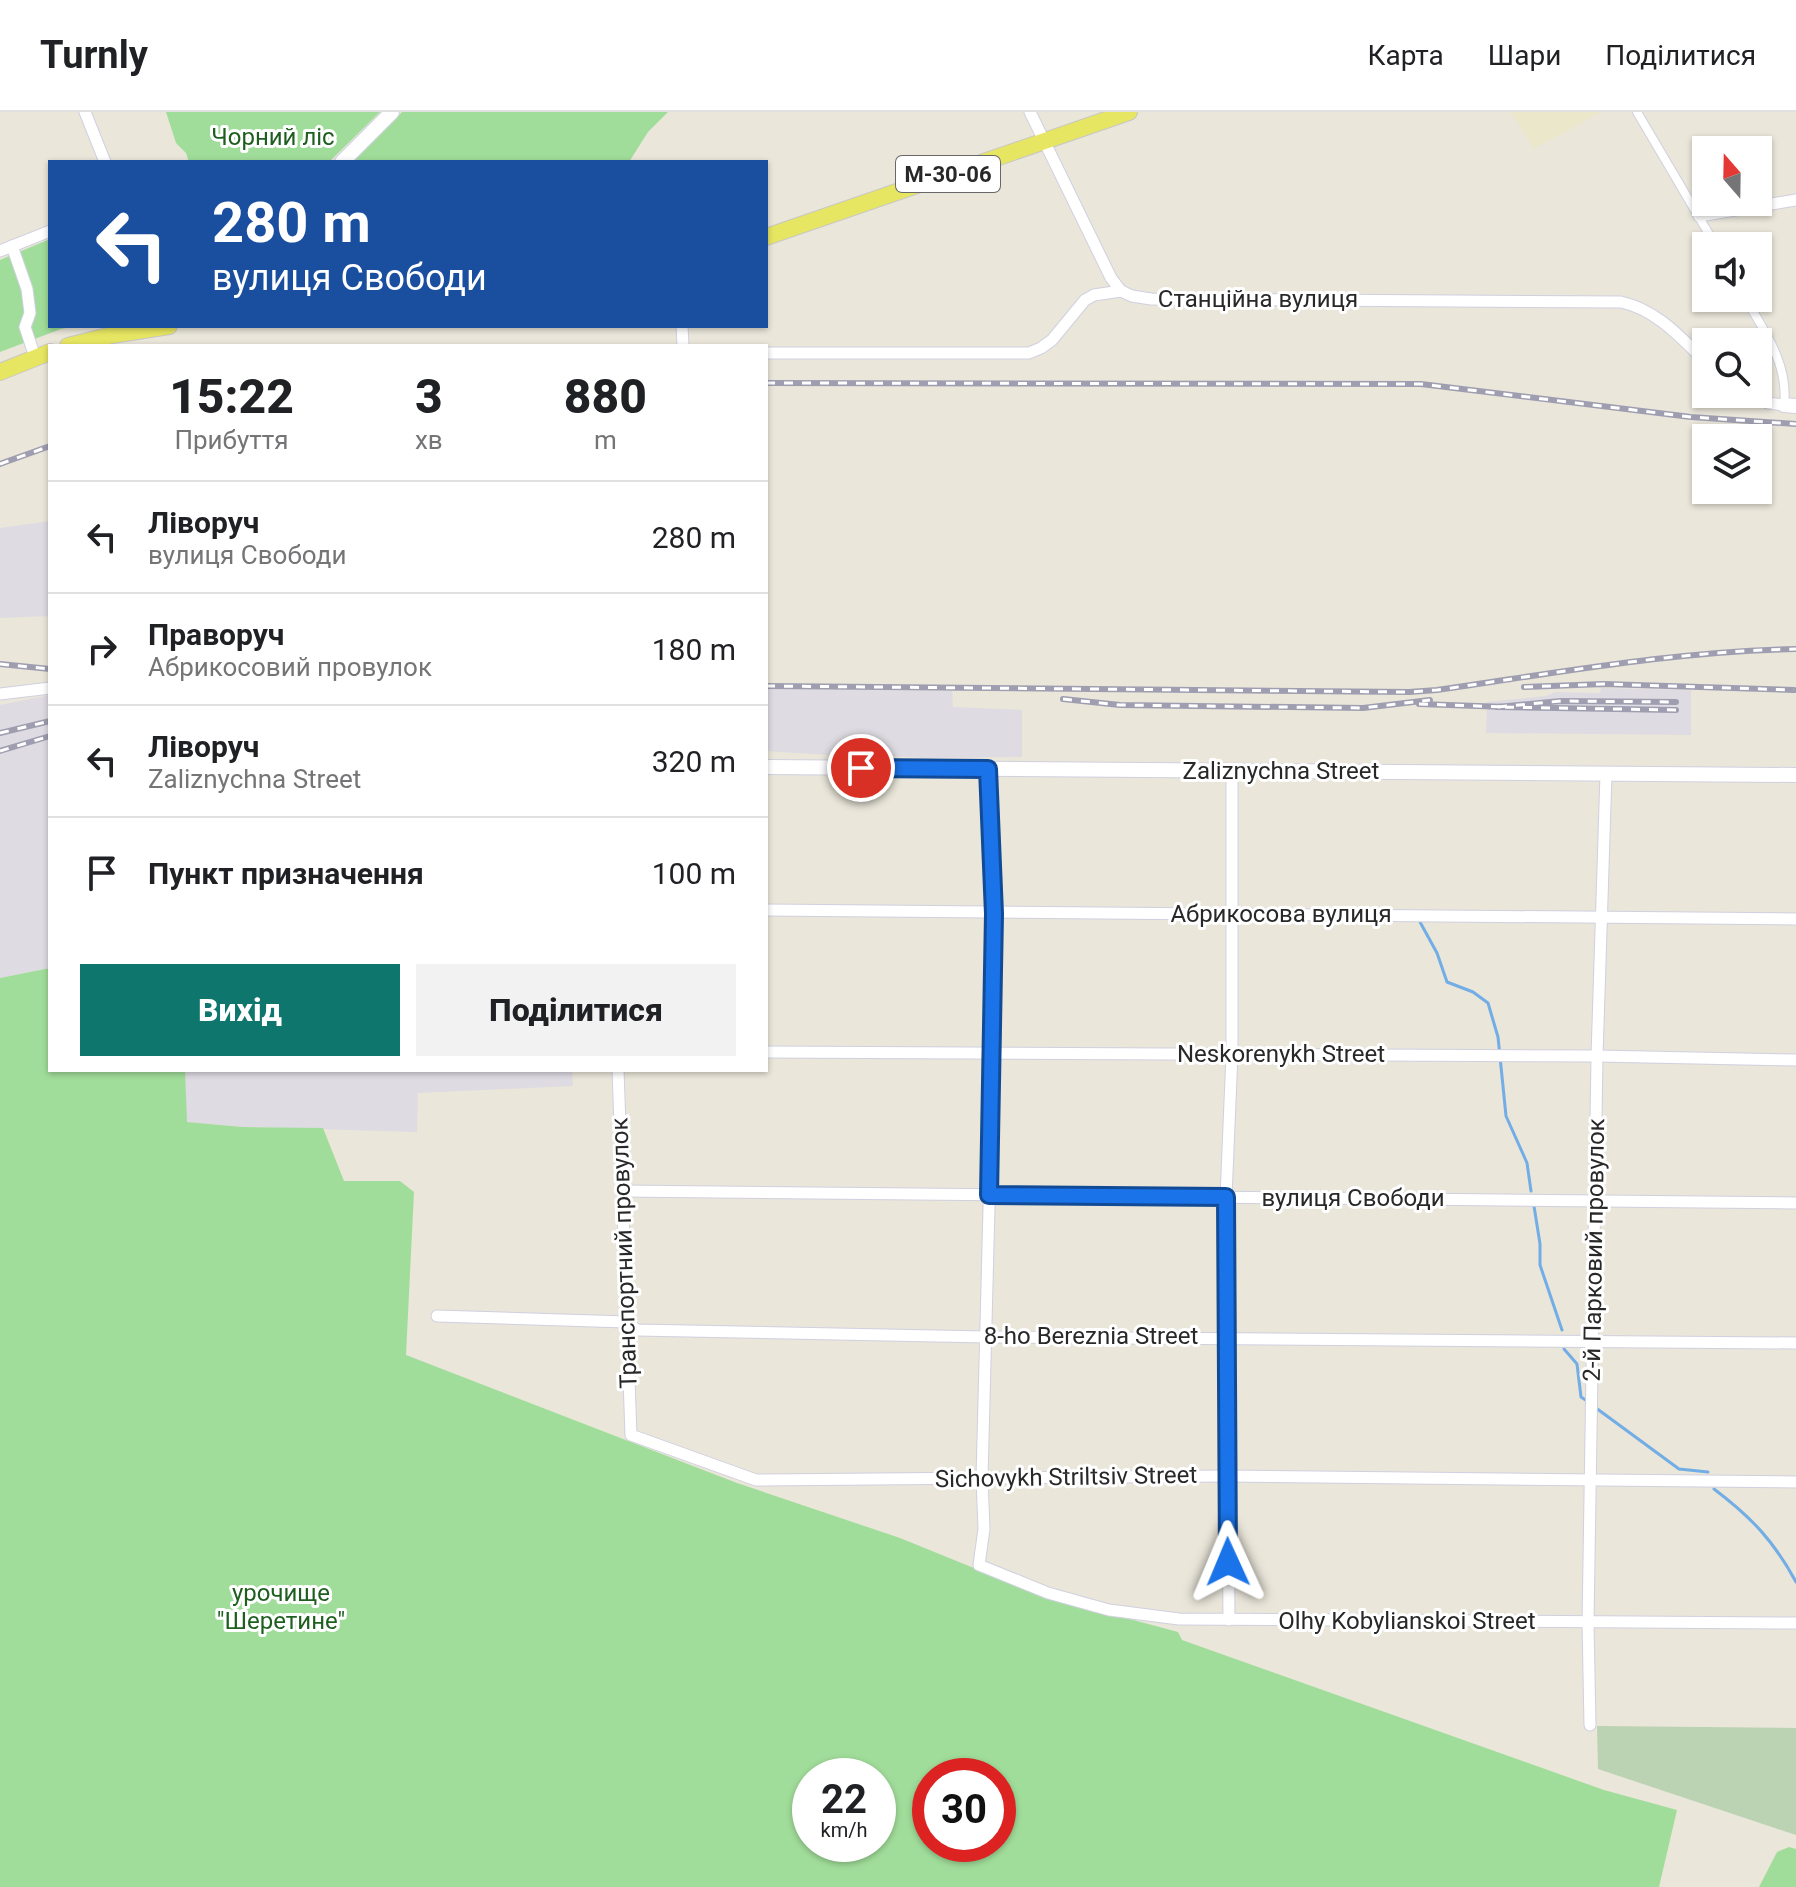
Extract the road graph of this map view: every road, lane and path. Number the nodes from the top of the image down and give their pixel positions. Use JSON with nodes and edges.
{"nodes":[{"id":1,"x":85,"y":112,"type":"edge"},
{"id":2,"x":392,"y":112,"type":"edge"},
{"id":3,"x":1030,"y":112,"type":"edge"},
{"id":4,"x":1129,"y":112,"type":"edge"},
{"id":5,"x":1637,"y":112,"type":"edge"},
{"id":6,"x":1043,"y":141,"type":"junction"},
{"id":7,"x":104,"y":160,"type":"edge"},
{"id":8,"x":344,"y":160,"type":"edge"},
{"id":9,"x":1796,"y":200,"type":"edge"},
{"id":10,"x":1692,"y":204,"type":"edge"},
{"id":11,"x":1772,"y":204,"type":"edge"},
{"id":12,"x":1699,"y":216,"type":"edge"},
{"id":13,"x":48,"y":232,"type":"edge"},
{"id":14,"x":1708,"y":232,"type":"edge"},
{"id":15,"x":768,"y":236,"type":"edge"},
{"id":16,"x":6,"y":249,"type":"edge"},
{"id":17,"x":1121,"y":291,"type":"junction"},
{"id":18,"x":1752,"y":312,"type":"edge"},
{"id":19,"x":156,"y":328,"type":"edge"},
{"id":20,"x":76,"y":344,"type":"edge"},
{"id":21,"x":1692,"y":349,"type":"edge"},
{"id":22,"x":768,"y":353,"type":"edge"},
{"id":23,"x":43,"y":354,"type":"edge"},
{"id":24,"x":0,"y":372,"type":"edge"},
{"id":25,"x":1790,"y":406,"type":"edge"},
{"id":26,"x":48,"y":688,"type":"edge"},
{"id":27,"x":0,"y":694,"type":"edge"},
{"id":28,"x":768,"y":767,"type":"edge"},
{"id":29,"x":988,"y":769,"type":"junction"},
{"id":30,"x":1232,"y":771,"type":"junction"},
{"id":31,"x":1606,"y":774,"type":"junction"},
{"id":32,"x":1796,"y":775,"type":"edge"},
{"id":33,"x":768,"y":910,"type":"edge"},
{"id":34,"x":1232,"y":913,"type":"junction"},
{"id":35,"x":994,"y":914,"type":"junction"},
{"id":36,"x":1601,"y":917,"type":"junction"},
{"id":37,"x":1796,"y":919,"type":"edge"},
{"id":38,"x":768,"y":1052,"type":"edge"},
{"id":39,"x":993,"y":1053,"type":"junction"},
{"id":40,"x":1232,"y":1054,"type":"junction"},
{"id":41,"x":1597,"y":1056,"type":"junction"},
{"id":42,"x":1796,"y":1060,"type":"edge"},
{"id":43,"x":618,"y":1072,"type":"edge"},
{"id":44,"x":622,"y":1191,"type":"junction"},
{"id":45,"x":989,"y":1195,"type":"junction"},
{"id":46,"x":1226,"y":1197,"type":"junction"},
{"id":47,"x":1595,"y":1200,"type":"junction"},
{"id":48,"x":1796,"y":1203,"type":"edge"},
{"id":49,"x":437,"y":1316,"type":"dead end"},
{"id":50,"x":626,"y":1322,"type":"junction"},
{"id":51,"x":986,"y":1337,"type":"junction"},
{"id":52,"x":1227,"y":1337,"type":"junction"},
{"id":53,"x":1593,"y":1339,"type":"junction"},
{"id":54,"x":1796,"y":1343,"type":"edge"},
{"id":55,"x":631,"y":1435,"type":"joint"},
{"id":56,"x":1227,"y":1476,"type":"junction"},
{"id":57,"x":982,"y":1478,"type":"junction"},
{"id":58,"x":1591,"y":1480,"type":"junction"},
{"id":59,"x":1796,"y":1482,"type":"edge"},
{"id":60,"x":1229,"y":1620,"type":"junction"},
{"id":61,"x":1588,"y":1623,"type":"junction"},
{"id":62,"x":1796,"y":1623,"type":"edge"},
{"id":63,"x":1590,"y":1725,"type":"dead end"}],
"edges":[{"from":1,"to":7,"type":"street"},
{"from":2,"to":8,"type":"street"},
{"from":3,"to":6,"type":"street"},
{"from":4,"to":6,"type":"main road","number":"М-30-06"},
{"from":5,"to":10,"type":"street"},
{"from":6,"to":15,"type":"main road","number":"М-30-06"},
{"from":6,"to":17,"type":"street"},
{"from":9,"to":11,"type":"street"},
{"from":12,"to":14,"type":"street"},
{"from":13,"to":16,"type":"street"},
{"from":16,"to":23,"type":"street"},
{"from":17,"to":21,"type":"street","name":"Станційна вулиця"},
{"from":17,"to":22,"type":"street","name":"Станційна вулиця"},
{"from":18,"to":25,"type":"street"},
{"from":19,"to":20,"type":"main road"},
{"from":23,"to":24,"type":"main road"},
{"from":26,"to":27,"type":"street"},
{"from":28,"to":29,"type":"street","name":"Zaliznychna Street"},
{"from":29,"to":30,"type":"street","name":"Zaliznychna Street"},
{"from":29,"to":35,"type":"street"},
{"from":30,"to":31,"type":"street","name":"Zaliznychna Street"},
{"from":30,"to":34,"type":"street"},
{"from":31,"to":32,"type":"street","name":"Zaliznychna Street"},
{"from":31,"to":36,"type":"street","name":"2-й Парковий провулок"},
{"from":33,"to":35,"type":"street","name":"Абрикосова вулиця"},
{"from":34,"to":35,"type":"street","name":"Абрикосова вулиця"},
{"from":34,"to":36,"type":"street","name":"Абрикосова вулиця"},
{"from":34,"to":40,"type":"street"},
{"from":35,"to":39,"type":"street"},
{"from":36,"to":37,"type":"street","name":"Абрикосова вулиця"},
{"from":36,"to":41,"type":"street","name":"2-й Парковий провулок"},
{"from":38,"to":39,"type":"street","name":"Neskorenykh Street"},
{"from":39,"to":40,"type":"street","name":"Neskorenykh Street"},
{"from":39,"to":45,"type":"street"},
{"from":40,"to":41,"type":"street","name":"Neskorenykh Street"},
{"from":40,"to":46,"type":"street"},
{"from":41,"to":42,"type":"street","name":"Neskorenykh Street"},
{"from":41,"to":47,"type":"street","name":"2-й Парковий провулок"},
{"from":43,"to":44,"type":"street","name":"Транспортний провулок"},
{"from":44,"to":45,"type":"street","name":"вулиця Свободи"},
{"from":44,"to":50,"type":"street","name":"Транспортний провулок"},
{"from":45,"to":46,"type":"street","name":"вулиця Свободи"},
{"from":45,"to":51,"type":"street"},
{"from":46,"to":47,"type":"street","name":"вулиця Свободи"},
{"from":46,"to":52,"type":"street"},
{"from":47,"to":48,"type":"street","name":"вулиця Свободи"},
{"from":47,"to":53,"type":"street","name":"2-й Парковий провулок"},
{"from":49,"to":50,"type":"street","name":"8-ho Bereznia Street"},
{"from":50,"to":51,"type":"street","name":"8-ho Bereznia Street"},
{"from":50,"to":55,"type":"street","name":"Транспортний провулок"},
{"from":51,"to":52,"type":"street","name":"8-ho Bereznia Street"},
{"from":51,"to":57,"type":"street"},
{"from":52,"to":53,"type":"street","name":"8-ho Bereznia Street"},
{"from":52,"to":56,"type":"street"},
{"from":53,"to":54,"type":"street","name":"8-ho Bereznia Street"},
{"from":53,"to":58,"type":"street","name":"2-й Парковий провулок"},
{"from":55,"to":57,"type":"street","name":"Sichovykh Striltsiv Street"},
{"from":56,"to":57,"type":"street","name":"Sichovykh Striltsiv Street"},
{"from":56,"to":58,"type":"street","name":"Sichovykh Striltsiv Street"},
{"from":56,"to":60,"type":"street"},
{"from":57,"to":60,"type":"street","name":"Olhy Kobylianskoi Street"},
{"from":58,"to":59,"type":"street","name":"Sichovykh Striltsiv Street"},
{"from":58,"to":61,"type":"street","name":"2-й Парковий провулок"},
{"from":60,"to":61,"type":"street","name":"Olhy Kobylianskoi Street"},
{"from":61,"to":62,"type":"street","name":"Olhy Kobylianskoi Street"},
{"from":61,"to":63,"type":"street","name":"2-й Парковий провулок"}]}
